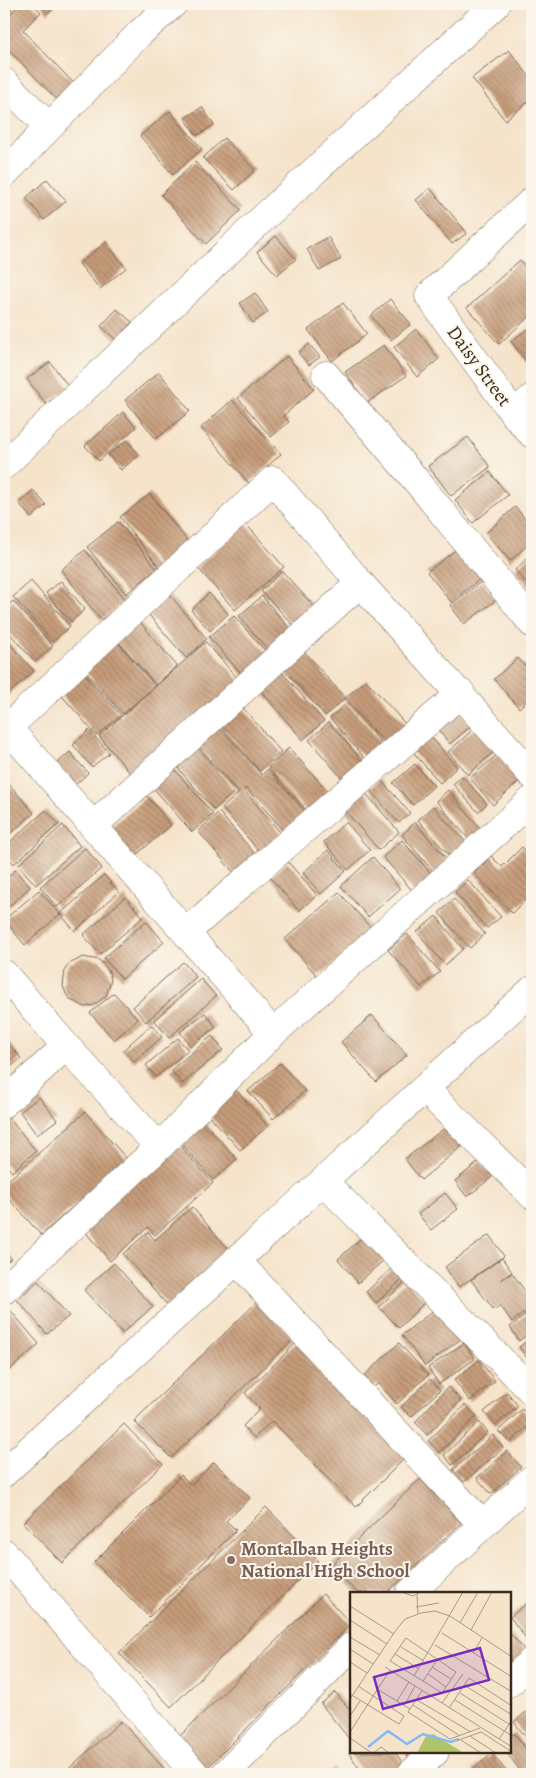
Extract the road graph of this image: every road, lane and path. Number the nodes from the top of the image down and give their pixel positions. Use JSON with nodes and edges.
{"nodes":[{"id":1,"x":173,"y":4,"type":"edge"},
{"id":2,"x":496,"y":4,"type":"edge"},
{"id":3,"x":4,"y":82,"type":"edge"},
{"id":4,"x":49,"y":128,"type":"junction"},
{"id":5,"x":4,"y":174,"type":"edge"},
{"id":6,"x":532,"y":202,"type":"edge"},
{"id":7,"x":326,"y":374,"type":"dead end"},
{"id":8,"x":523,"y":406,"type":"edge"},
{"id":9,"x":532,"y":434,"type":"edge"},
{"id":10,"x":4,"y":465,"type":"edge"},
{"id":11,"x":360,"y":582,"type":"junction"},
{"id":12,"x":532,"y":623,"type":"edge"},
{"id":13,"x":461,"y":693,"type":"junction"},
{"id":14,"x":6,"y":729,"type":"edge"},
{"id":15,"x":532,"y":775,"type":"edge"},
{"id":16,"x":532,"y":800,"type":"edge"},
{"id":17,"x":93,"y":826,"type":"junction"},
{"id":18,"x":186,"y":932,"type":"junction"},
{"id":19,"x":4,"y":974,"type":"edge"},
{"id":20,"x":532,"y":990,"type":"edge"},
{"id":21,"x":273,"y":1033,"type":"junction"},
{"id":22,"x":66,"y":1046,"type":"junction"},
{"id":23,"x":425,"y":1089,"type":"junction"},
{"id":24,"x":4,"y":1103,"type":"edge"},
{"id":25,"x":159,"y":1147,"type":"junction"},
{"id":26,"x":324,"y":1182,"type":"junction"},
{"id":27,"x":532,"y":1195,"type":"edge"},
{"id":28,"x":236,"y":1260,"type":"junction"},
{"id":29,"x":4,"y":1290,"type":"edge"},
{"id":30,"x":532,"y":1391,"type":"edge"},
{"id":31,"x":4,"y":1472,"type":"edge"},
{"id":32,"x":532,"y":1479,"type":"edge"},
{"id":33,"x":483,"y":1525,"type":"junction"},
{"id":34,"x":4,"y":1553,"type":"edge"},
{"id":35,"x":411,"y":1592,"type":"edge"},
{"id":36,"x":350,"y":1648,"type":"edge"},
{"id":37,"x":532,"y":1660,"type":"edge"},
{"id":38,"x":511,"y":1681,"type":"edge"},
{"id":39,"x":434,"y":1753,"type":"edge"},
{"id":40,"x":195,"y":1774,"type":"edge"},
{"id":41,"x":225,"y":1774,"type":"edge"},
{"id":42,"x":410,"y":1774,"type":"edge"}],
"edges":[{"from":1,"to":4,"type":"street"},
{"from":2,"to":10,"type":"street"},
{"from":3,"to":4,"type":"street"},
{"from":4,"to":5,"type":"street"},
{"from":6,"to":8,"type":"street","name":"Daisy Street"},
{"from":7,"to":12,"type":"street"},
{"from":8,"to":9,"type":"street","name":"Daisy Street"},
{"from":11,"to":13,"type":"street"},
{"from":11,"to":14,"type":"street"},
{"from":11,"to":17,"type":"street"},
{"from":13,"to":15,"type":"street"},
{"from":13,"to":18,"type":"street"},
{"from":14,"to":17,"type":"street"},
{"from":16,"to":21,"type":"street"},
{"from":17,"to":18,"type":"street"},
{"from":18,"to":21,"type":"street"},
{"from":19,"to":22,"type":"street"},
{"from":20,"to":23,"type":"street"},
{"from":21,"to":25,"type":"street"},
{"from":22,"to":24,"type":"street"},
{"from":22,"to":25,"type":"street"},
{"from":23,"to":26,"type":"street"},
{"from":23,"to":27,"type":"street"},
{"from":25,"to":29,"type":"street"},
{"from":26,"to":28,"type":"street"},
{"from":26,"to":30,"type":"street"},
{"from":28,"to":31,"type":"street"},
{"from":28,"to":33,"type":"street"},
{"from":32,"to":33,"type":"street"},
{"from":33,"to":35,"type":"street"},
{"from":34,"to":40,"type":"street"},
{"from":36,"to":41,"type":"street"},
{"from":37,"to":38,"type":"street"},
{"from":39,"to":42,"type":"street"}]}
